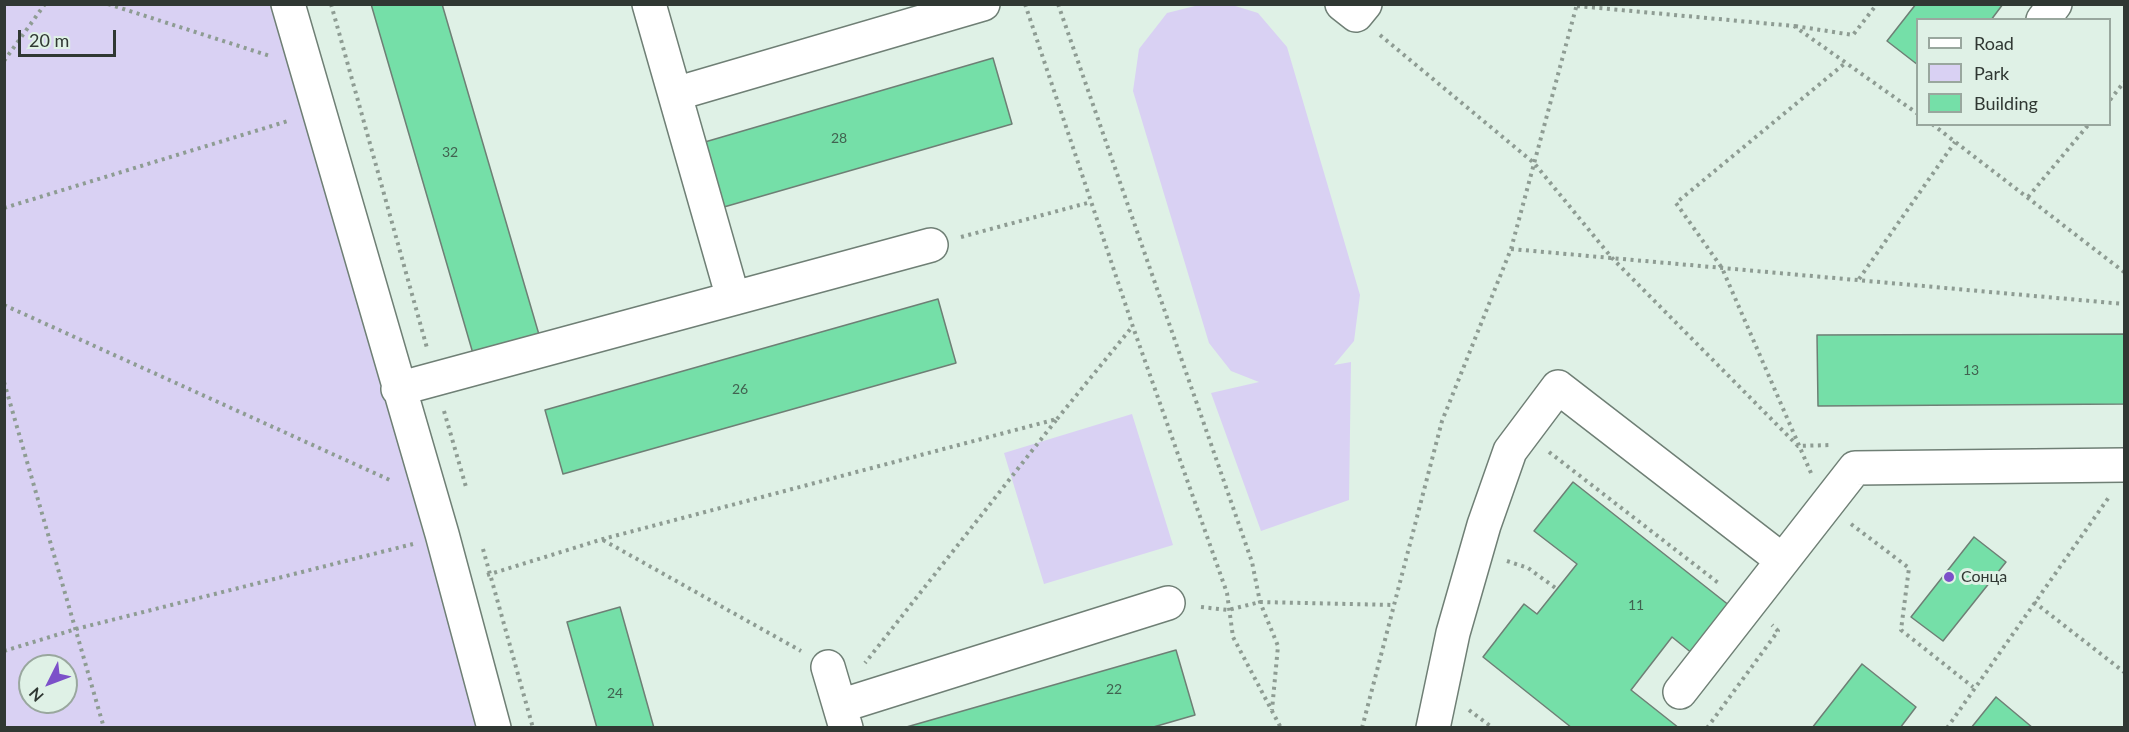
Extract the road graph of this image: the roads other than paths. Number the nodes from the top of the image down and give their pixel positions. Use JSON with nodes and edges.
{"nodes":[{"id":1,"x":288,"y":4,"type":"edge"},
{"id":2,"x":649,"y":4,"type":"edge"},
{"id":3,"x":983,"y":4,"type":"edge"},
{"id":4,"x":2055,"y":4,"type":"edge"},
{"id":5,"x":2044,"y":18,"type":"edge"},
{"id":6,"x":675,"y":94,"type":"junction"},
{"id":7,"x":931,"y":245,"type":"road end"},
{"id":8,"x":733,"y":298,"type":"junction"},
{"id":9,"x":398,"y":388,"type":"junction"},
{"id":10,"x":2124,"y":465,"type":"edge"},
{"id":11,"x":1782,"y":560,"type":"junction"},
{"id":12,"x":1167,"y":603,"type":"road end"},
{"id":13,"x":828,"y":667,"type":"road end"},
{"id":14,"x":1680,"y":692,"type":"dead end"},
{"id":15,"x":842,"y":711,"type":"edge"},
{"id":16,"x":494,"y":728,"type":"edge"},
{"id":17,"x":1432,"y":728,"type":"edge"}],
"edges":[{"from":1,"to":9,"type":"lane"},
{"from":2,"to":6,"type":"lane"},
{"from":3,"to":6,"type":"lane"},
{"from":4,"to":5,"type":"lane"},
{"from":6,"to":8,"type":"lane"},
{"from":7,"to":8,"type":"lane"},
{"from":8,"to":9,"type":"lane"},
{"from":9,"to":16,"type":"lane"},
{"from":10,"to":11,"type":"lane"},
{"from":11,"to":14,"type":"lane"},
{"from":11,"to":17,"type":"lane"},
{"from":12,"to":15,"type":"lane"},
{"from":13,"to":15,"type":"lane"}]}
